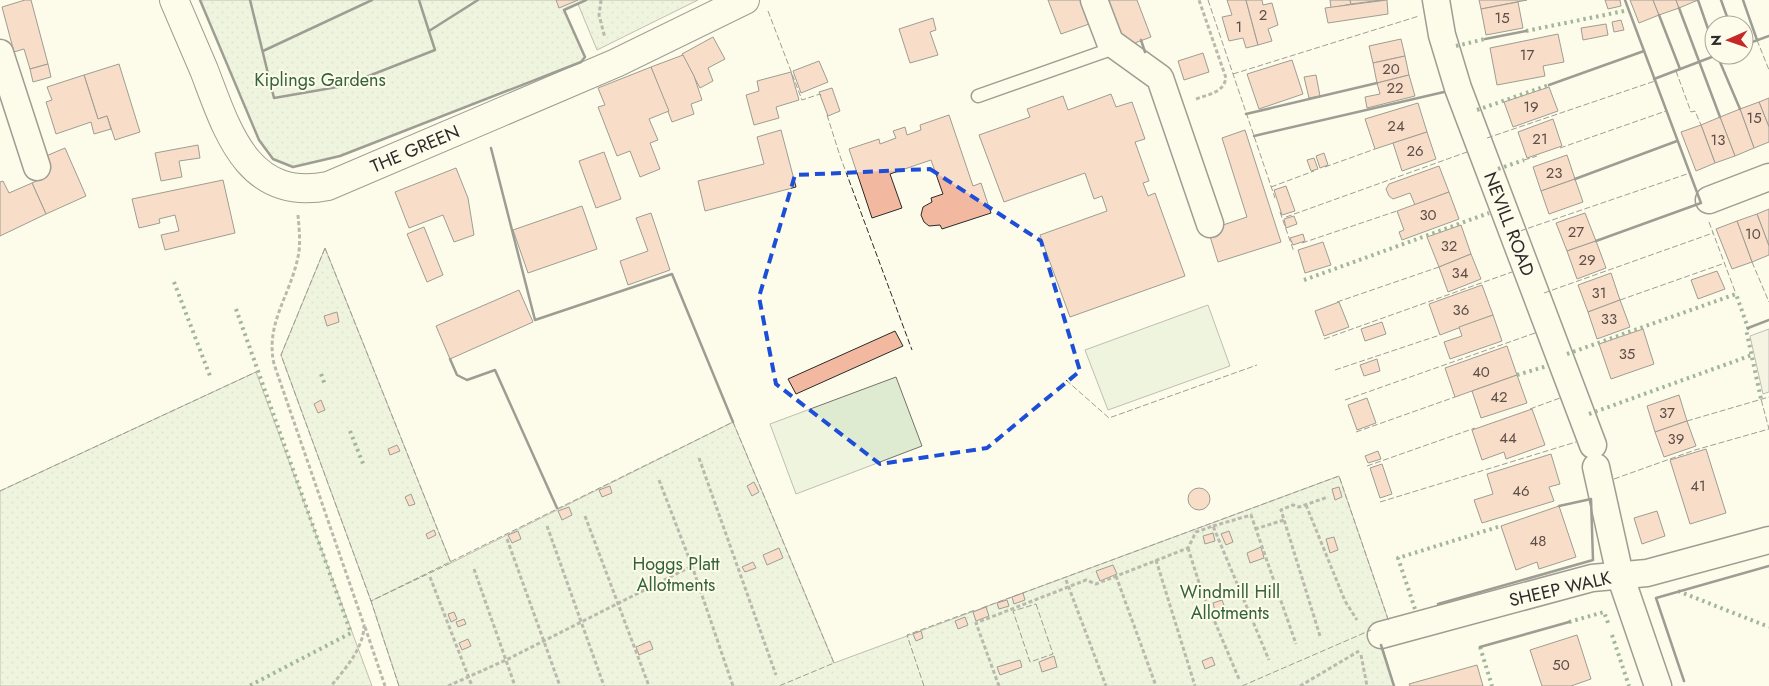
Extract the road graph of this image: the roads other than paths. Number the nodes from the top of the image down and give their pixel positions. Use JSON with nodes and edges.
{"nodes":[{"id":1,"x":174,"y":0,"type":"edge"},
{"id":2,"x":745,"y":0,"type":"edge"},
{"id":3,"x":1094,"y":0,"type":"edge"},
{"id":4,"x":1436,"y":0,"type":"edge"},
{"id":5,"x":1117,"y":47,"type":"junction"},
{"id":6,"x":0,"y":53,"type":"edge"},
{"id":7,"x":978,"y":96,"type":"dead end"},
{"id":8,"x":37,"y":167,"type":"dead end"},
{"id":9,"x":1769,"y":177,"type":"edge"},
{"id":10,"x":1709,"y":200,"type":"dead end"},
{"id":11,"x":1210,"y":224,"type":"dead end"},
{"id":12,"x":1769,"y":540,"type":"edge"},
{"id":13,"x":1620,"y":574,"type":"junction"},
{"id":14,"x":1371,"y":640,"type":"road end"},
{"id":15,"x":1658,"y":686,"type":"edge"}],
"edges":[{"from":1,"to":2,"type":"main road","name":"THE GREEN"},
{"from":3,"to":5,"type":"street"},
{"from":4,"to":13,"type":"street","name":"NEVILL ROAD"},
{"from":5,"to":7,"type":"lane"},
{"from":5,"to":11,"type":"street"},
{"from":6,"to":8,"type":"street"},
{"from":9,"to":10,"type":"street"},
{"from":12,"to":13,"type":"street","name":"SHEEP WALK"},
{"from":13,"to":14,"type":"street","name":"SHEEP WALK"},
{"from":13,"to":15,"type":"street","name":"NEVILL ROAD"}]}
